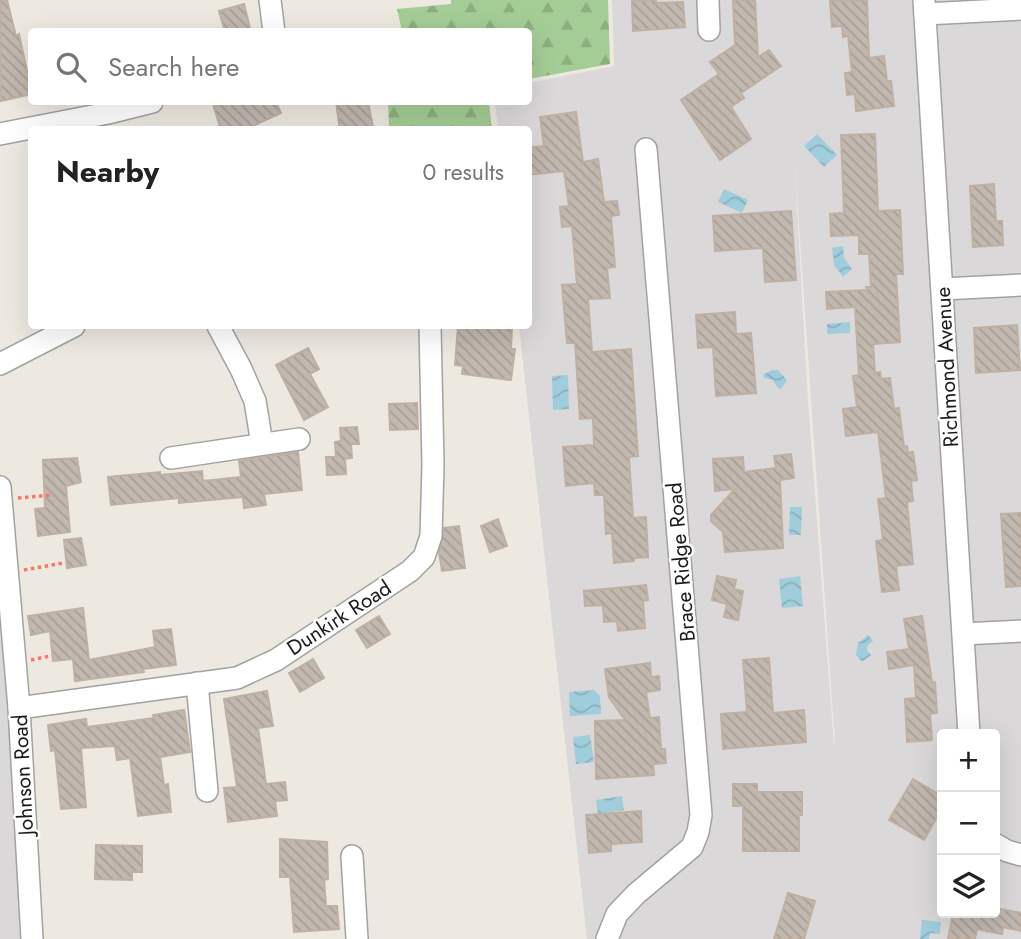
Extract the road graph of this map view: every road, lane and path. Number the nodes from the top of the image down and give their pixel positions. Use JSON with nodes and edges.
{"nodes":[{"id":1,"x":270,"y":0,"type":"edge"},
{"id":2,"x":708,"y":0,"type":"edge"},
{"id":3,"x":925,"y":7,"type":"edge"},
{"id":4,"x":1021,"y":9,"type":"edge"},
{"id":5,"x":274,"y":28,"type":"edge"},
{"id":6,"x":709,"y":30,"type":"dead end"},
{"id":7,"x":140,"y":105,"type":"edge"},
{"id":8,"x":41,"y":126,"type":"edge"},
{"id":9,"x":28,"y":129,"type":"edge"},
{"id":10,"x":0,"y":134,"type":"edge"},
{"id":11,"x":646,"y":149,"type":"dead end"},
{"id":12,"x":1021,"y":285,"type":"edge"},
{"id":13,"x":942,"y":289,"type":"junction"},
{"id":14,"x":68,"y":329,"type":"edge"},
{"id":15,"x":220,"y":329,"type":"edge"},
{"id":16,"x":430,"y":329,"type":"edge"},
{"id":17,"x":0,"y":363,"type":"edge"},
{"id":18,"x":299,"y":439,"type":"dead end"},
{"id":19,"x":262,"y":444,"type":"junction"},
{"id":20,"x":171,"y":458,"type":"dead end"},
{"id":21,"x":52,"y":495,"type":"dead end"},
{"id":22,"x":1,"y":506,"type":"edge"},
{"id":23,"x":62,"y":563,"type":"dead end"},
{"id":24,"x":8,"y":573,"type":"junction"},
{"id":25,"x":1021,"y":631,"type":"edge"},
{"id":26,"x":963,"y":634,"type":"junction"},
{"id":27,"x":197,"y":683,"type":"junction"},
{"id":28,"x":19,"y":708,"type":"junction"},
{"id":29,"x":969,"y":729,"type":"edge"},
{"id":30,"x":207,"y":792,"type":"dead end"},
{"id":31,"x":1000,"y":847,"type":"edge"},
{"id":32,"x":1021,"y":855,"type":"edge"},
{"id":33,"x":352,"y":856,"type":"dead end"},
{"id":34,"x":32,"y":939,"type":"edge"},
{"id":35,"x":357,"y":939,"type":"edge"},
{"id":36,"x":607,"y":939,"type":"edge"}],
"edges":[{"from":1,"to":5,"type":"street"},
{"from":2,"to":6,"type":"street"},
{"from":3,"to":4,"type":"street"},
{"from":3,"to":13,"type":"street","name":"Richmond Avenue"},
{"from":7,"to":8,"type":"street"},
{"from":9,"to":10,"type":"street"},
{"from":11,"to":36,"type":"street","name":"Brace Ridge Road"},
{"from":12,"to":13,"type":"street"},
{"from":13,"to":26,"type":"street","name":"Richmond Avenue"},
{"from":14,"to":17,"type":"street"},
{"from":15,"to":19,"type":"street"},
{"from":16,"to":27,"type":"street","name":"Dunkirk Road"},
{"from":18,"to":19,"type":"street"},
{"from":19,"to":20,"type":"street"},
{"from":21,"to":22,"type":"path"},
{"from":22,"to":24,"type":"street","name":"Johnson Road"},
{"from":23,"to":24,"type":"path"},
{"from":24,"to":28,"type":"street","name":"Johnson Road"},
{"from":25,"to":26,"type":"street"},
{"from":26,"to":29,"type":"street","name":"Richmond Avenue"},
{"from":27,"to":28,"type":"street","name":"Dunkirk Road"},
{"from":27,"to":30,"type":"street"},
{"from":28,"to":34,"type":"street","name":"Johnson Road"},
{"from":31,"to":32,"type":"street"},
{"from":33,"to":35,"type":"street"}]}
